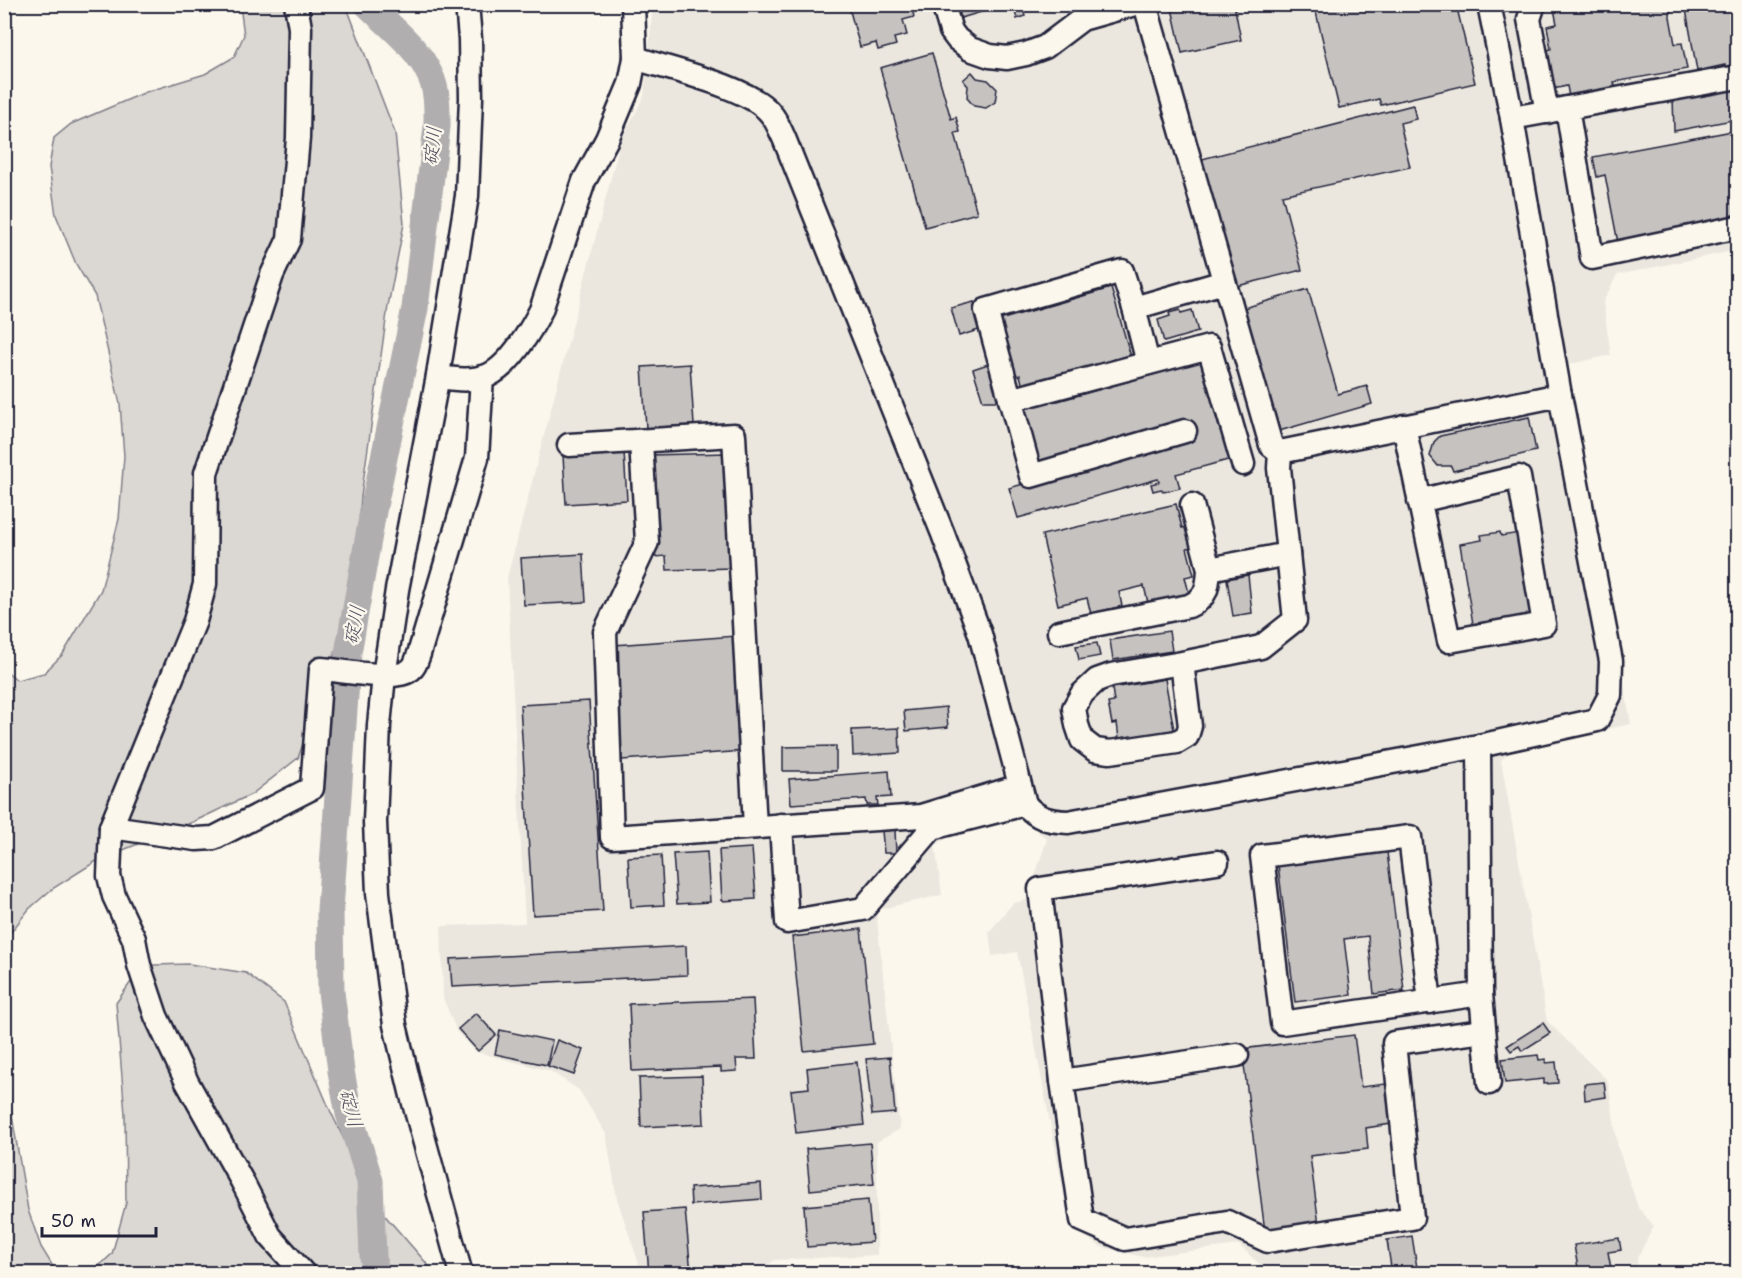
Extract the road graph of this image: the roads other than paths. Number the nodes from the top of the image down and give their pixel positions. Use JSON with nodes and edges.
{"nodes":[{"id":1,"x":296,"y":4,"type":"edge"},
{"id":2,"x":467,"y":4,"type":"edge"},
{"id":3,"x":633,"y":4,"type":"edge"},
{"id":4,"x":943,"y":4,"type":"edge"},
{"id":5,"x":1135,"y":4,"type":"edge"},
{"id":6,"x":1145,"y":4,"type":"edge"},
{"id":7,"x":1489,"y":4,"type":"edge"},
{"id":8,"x":1534,"y":4,"type":"edge"},
{"id":9,"x":1080,"y":12,"type":"edge"},
{"id":10,"x":635,"y":58,"type":"junction"},
{"id":11,"x":1737,"y":77,"type":"edge"},
{"id":12,"x":1557,"y":110,"type":"junction"},
{"id":13,"x":1512,"y":118,"type":"junction"},
{"id":14,"x":1737,"y":227,"type":"edge"},
{"id":15,"x":1224,"y":282,"type":"junction"},
{"id":16,"x":1134,"y":308,"type":"junction"},
{"id":17,"x":1148,"y":363,"type":"junction"},
{"id":18,"x":482,"y":376,"type":"junction"},
{"id":19,"x":438,"y":377,"type":"junction"},
{"id":20,"x":1560,"y":395,"type":"junction"},
{"id":21,"x":1011,"y":400,"type":"junction"},
{"id":22,"x":1404,"y":426,"type":"junction"},
{"id":23,"x":1185,"y":431,"type":"dead end"},
{"id":24,"x":641,"y":442,"type":"junction"},
{"id":25,"x":569,"y":445,"type":"dead end"},
{"id":26,"x":1280,"y":452,"type":"junction"},
{"id":27,"x":1243,"y":465,"type":"dead end"},
{"id":28,"x":1419,"y":501,"type":"junction"},
{"id":29,"x":1192,"y":505,"type":"dead end"},
{"id":30,"x":1288,"y":554,"type":"junction"},
{"id":31,"x":1209,"y":568,"type":"junction"},
{"id":32,"x":1059,"y":632,"type":"dead end"},
{"id":33,"x":1182,"y":663,"type":"junction"},
{"id":34,"x":374,"y":675,"type":"junction"},
{"id":35,"x":1479,"y":746,"type":"junction"},
{"id":36,"x":1022,"y":795,"type":"junction"},
{"id":37,"x":781,"y":825,"type":"junction"},
{"id":38,"x":111,"y":827,"type":"junction"},
{"id":39,"x":755,"y":827,"type":"junction"},
{"id":40,"x":1217,"y":862,"type":"dead end"},
{"id":41,"x":1481,"y":994,"type":"junction"},
{"id":42,"x":1430,"y":1002,"type":"junction"},
{"id":43,"x":1484,"y":1031,"type":"junction"},
{"id":44,"x":1237,"y":1055,"type":"dead end"},
{"id":45,"x":1062,"y":1081,"type":"junction"},
{"id":46,"x":1489,"y":1083,"type":"dead end"},
{"id":47,"x":304,"y":1274,"type":"edge"},
{"id":48,"x":461,"y":1274,"type":"edge"}],
"edges":[{"from":1,"to":38,"type":"street"},
{"from":2,"to":19,"type":"street"},
{"from":3,"to":10,"type":"street"},
{"from":4,"to":9,"type":"street"},
{"from":5,"to":9,"type":"street"},
{"from":6,"to":15,"type":"street"},
{"from":7,"to":13,"type":"street"},
{"from":8,"to":12,"type":"street"},
{"from":10,"to":18,"type":"street"},
{"from":10,"to":36,"type":"street"},
{"from":11,"to":12,"type":"street"},
{"from":12,"to":13,"type":"street"},
{"from":12,"to":14,"type":"street"},
{"from":13,"to":20,"type":"street"},
{"from":15,"to":16,"type":"street"},
{"from":15,"to":26,"type":"street"},
{"from":16,"to":17,"type":"street"},
{"from":16,"to":21,"type":"street"},
{"from":17,"to":21,"type":"street"},
{"from":17,"to":27,"type":"street"},
{"from":18,"to":19,"type":"street"},
{"from":18,"to":34,"type":"street"},
{"from":19,"to":34,"type":"street"},
{"from":20,"to":22,"type":"street"},
{"from":20,"to":35,"type":"street"},
{"from":21,"to":23,"type":"street"},
{"from":22,"to":26,"type":"street"},
{"from":22,"to":28,"type":"street"},
{"from":24,"to":25,"type":"street"},
{"from":24,"to":39,"type":"street"},
{"from":24,"to":39,"type":"street"},
{"from":26,"to":30,"type":"street"},
{"from":28,"to":28,"type":"street"},
{"from":29,"to":31,"type":"street"},
{"from":30,"to":31,"type":"street"},
{"from":30,"to":33,"type":"street"},
{"from":31,"to":32,"type":"street"},
{"from":33,"to":33,"type":"street"},
{"from":34,"to":38,"type":"street"},
{"from":34,"to":48,"type":"street"},
{"from":35,"to":36,"type":"street"},
{"from":35,"to":41,"type":"street"},
{"from":36,"to":37,"type":"street"},
{"from":36,"to":37,"type":"street"},
{"from":37,"to":39,"type":"street"},
{"from":38,"to":47,"type":"street"},
{"from":40,"to":45,"type":"street"},
{"from":41,"to":42,"type":"street"},
{"from":41,"to":43,"type":"street"},
{"from":42,"to":42,"type":"street"},
{"from":43,"to":45,"type":"street"},
{"from":43,"to":46,"type":"street"},
{"from":44,"to":45,"type":"street"}]}
